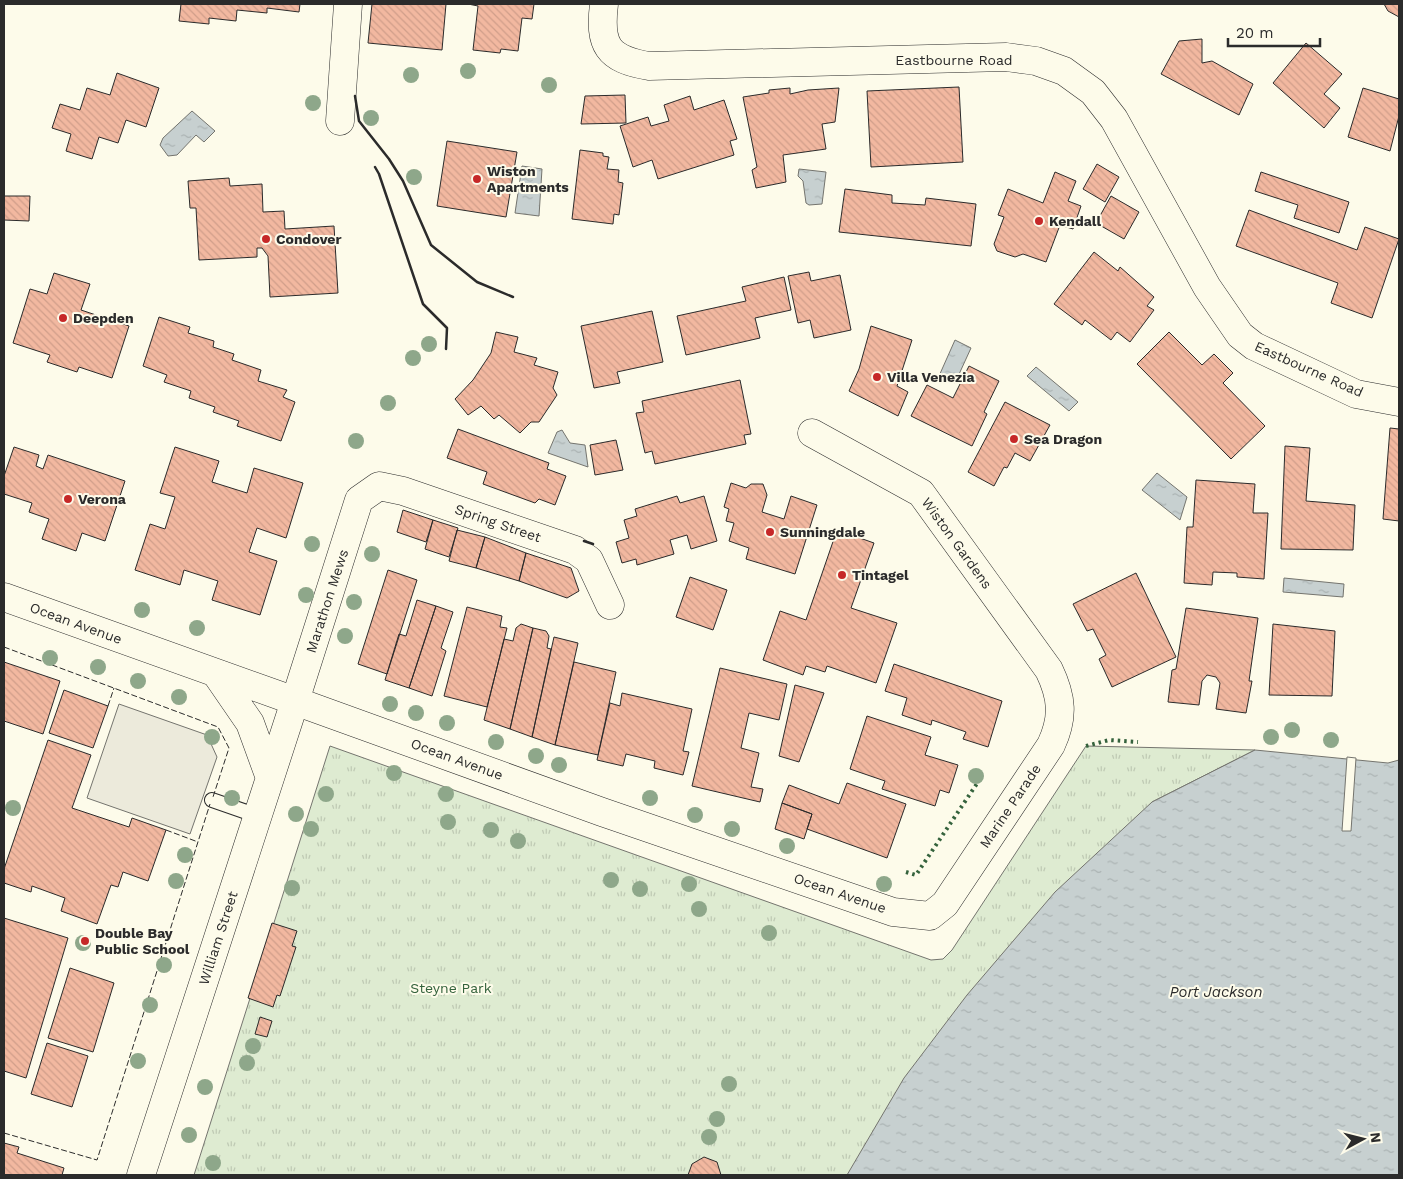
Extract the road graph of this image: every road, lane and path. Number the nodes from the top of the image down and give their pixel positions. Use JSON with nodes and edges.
{"nodes":[{"id":1,"x":348,"y":4,"type":"edge"},
{"id":2,"x":604,"y":4,"type":"edge"},
{"id":3,"x":340,"y":121,"type":"dead end"},
{"id":4,"x":1399,"y":402,"type":"edge"},
{"id":5,"x":812,"y":433,"type":"dead end"},
{"id":6,"x":359,"y":500,"type":"joint"},
{"id":7,"x":4,"y":597,"type":"edge"},
{"id":8,"x":610,"y":605,"type":"dead end"},
{"id":9,"x":1049,"y":670,"type":"joint"},
{"id":10,"x":217,"y":675,"type":"junction"},
{"id":11,"x":295,"y":701,"type":"junction"},
{"id":12,"x":270,"y":778,"type":"junction"},
{"id":13,"x":212,"y":800,"type":"dead end"},
{"id":14,"x":258,"y":816,"type":"junction"},
{"id":15,"x":913,"y":915,"type":"joint"},
{"id":16,"x":141,"y":1175,"type":"edge"}],
"edges":[{"from":1,"to":3,"type":"street"},
{"from":2,"to":4,"type":"street","name":"Eastbourne Road"},
{"from":5,"to":9,"type":"street","name":"Wiston Gardens"},
{"from":6,"to":8,"type":"street","name":"Spring Street"},
{"from":6,"to":11,"type":"street","name":"Marathon Mews"},
{"from":7,"to":10,"type":"street","name":"Ocean Avenue"},
{"from":9,"to":15,"type":"street","name":"Marine Parade"},
{"from":10,"to":11,"type":"street","name":"Ocean Avenue"},
{"from":10,"to":12,"type":"street"},
{"from":11,"to":12,"type":"street","name":"William Street"},
{"from":11,"to":15,"type":"street","name":"Ocean Avenue"},
{"from":12,"to":14,"type":"street","name":"William Street"},
{"from":13,"to":14,"type":"lane"},
{"from":14,"to":16,"type":"street","name":"William Street"}]}
